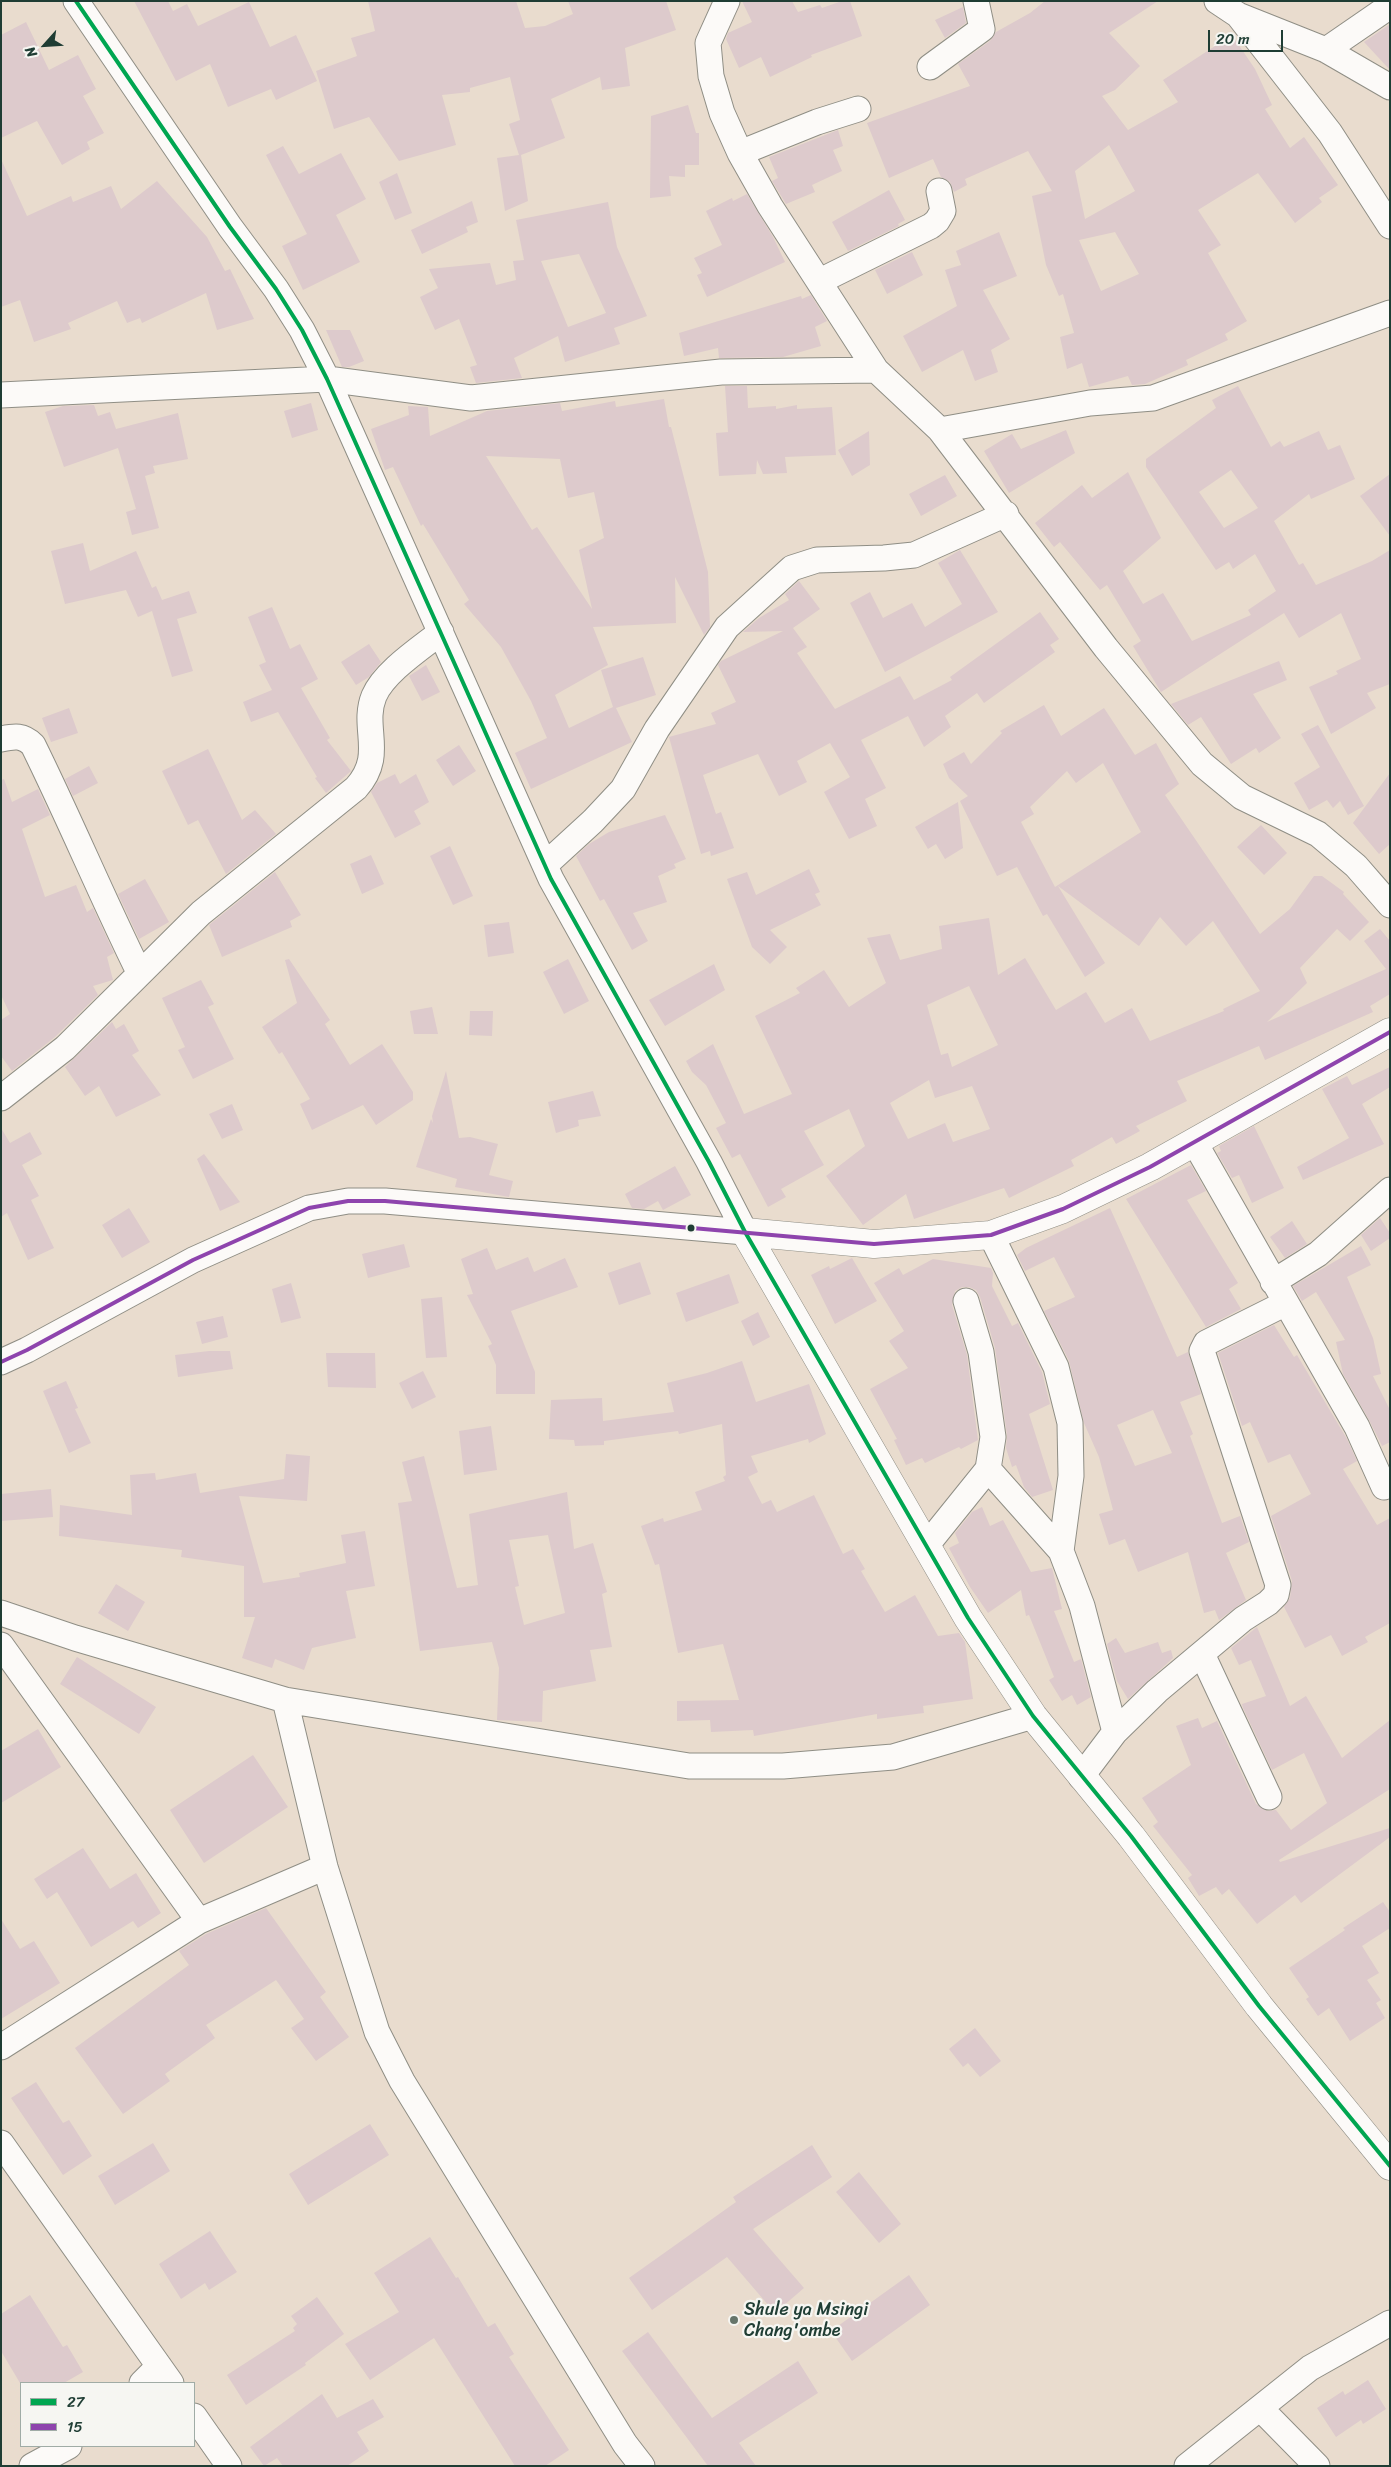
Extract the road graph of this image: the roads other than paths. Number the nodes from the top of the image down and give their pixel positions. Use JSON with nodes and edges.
{"nodes":[{"id":1,"x":76,"y":1,"type":"edge"},
{"id":2,"x":976,"y":1,"type":"edge"},
{"id":3,"x":1217,"y":1,"type":"edge"},
{"id":4,"x":720,"y":6,"type":"edge"},
{"id":5,"x":1377,"y":8,"type":"edge"},
{"id":6,"x":1238,"y":15,"type":"junction"},
{"id":7,"x":1326,"y":50,"type":"junction"},
{"id":8,"x":930,"y":67,"type":"dead end"},
{"id":9,"x":1390,"y":87,"type":"edge"},
{"id":10,"x":858,"y":109,"type":"dead end"},
{"id":11,"x":740,"y":153,"type":"junction"},
{"id":12,"x":939,"y":191,"type":"dead end"},
{"id":13,"x":1390,"y":226,"type":"edge"},
{"id":14,"x":820,"y":281,"type":"junction"},
{"id":15,"x":1390,"y":313,"type":"edge"},
{"id":16,"x":876,"y":370,"type":"junction"},
{"id":17,"x":328,"y":379,"type":"junction"},
{"id":18,"x":1,"y":395,"type":"edge"},
{"id":19,"x":940,"y":430,"type":"junction"},
{"id":20,"x":1006,"y":514,"type":"junction"},
{"id":21,"x":441,"y":632,"type":"junction"},
{"id":22,"x":1,"y":739,"type":"edge"},
{"id":23,"x":545,"y":865,"type":"junction"},
{"id":24,"x":1390,"y":905,"type":"edge"},
{"id":25,"x":139,"y":972,"type":"junction"},
{"id":26,"x":1390,"y":1032,"type":"edge"},
{"id":27,"x":1,"y":1098,"type":"edge"},
{"id":28,"x":1194,"y":1144,"type":"junction"},
{"id":29,"x":1390,"y":1190,"type":"edge"},
{"id":30,"x":745,"y":1232,"type":"junction"},
{"id":31,"x":991,"y":1235,"type":"junction"},
{"id":32,"x":1274,"y":1282,"type":"junction"},
{"id":33,"x":966,"y":1301,"type":"dead end"},
{"id":34,"x":1286,"y":1303,"type":"junction"},
{"id":35,"x":1,"y":1362,"type":"edge"},
{"id":36,"x":988,"y":1469,"type":"junction"},
{"id":37,"x":1384,"y":1487,"type":"dead end"},
{"id":38,"x":926,"y":1546,"type":"junction"},
{"id":39,"x":1061,"y":1551,"type":"junction"},
{"id":40,"x":1,"y":1613,"type":"edge"},
{"id":41,"x":1,"y":1645,"type":"edge"},
{"id":42,"x":1202,"y":1654,"type":"junction"},
{"id":43,"x":285,"y":1700,"type":"junction"},
{"id":44,"x":1033,"y":1716,"type":"junction"},
{"id":45,"x":1115,"y":1732,"type":"junction"},
{"id":46,"x":1081,"y":1777,"type":"junction"},
{"id":47,"x":1269,"y":1797,"type":"dead end"},
{"id":48,"x":325,"y":1867,"type":"junction"},
{"id":49,"x":199,"y":1921,"type":"junction"},
{"id":50,"x":1,"y":2047,"type":"edge"},
{"id":51,"x":1,"y":2143,"type":"edge"},
{"id":52,"x":1390,"y":2166,"type":"edge"},
{"id":53,"x":1390,"y":2323,"type":"edge"},
{"id":54,"x":157,"y":2378,"type":"edge"},
{"id":55,"x":1260,"y":2408,"type":"junction"},
{"id":56,"x":195,"y":2417,"type":"edge"},
{"id":57,"x":66,"y":2447,"type":"edge"},
{"id":58,"x":32,"y":2466,"type":"edge"},
{"id":59,"x":229,"y":2466,"type":"edge"},
{"id":60,"x":642,"y":2466,"type":"edge"},
{"id":61,"x":1187,"y":2466,"type":"edge"},
{"id":62,"x":1317,"y":2466,"type":"edge"}],
"edges":[{"from":1,"to":17,"type":"street"},
{"from":2,"to":8,"type":"street"},
{"from":3,"to":6,"type":"street"},
{"from":4,"to":11,"type":"street"},
{"from":5,"to":7,"type":"street"},
{"from":6,"to":7,"type":"street"},
{"from":6,"to":13,"type":"street"},
{"from":7,"to":9,"type":"street"},
{"from":10,"to":11,"type":"street"},
{"from":11,"to":14,"type":"street"},
{"from":12,"to":14,"type":"street"},
{"from":14,"to":16,"type":"street"},
{"from":15,"to":19,"type":"street"},
{"from":16,"to":17,"type":"street"},
{"from":16,"to":19,"type":"street"},
{"from":17,"to":18,"type":"street"},
{"from":17,"to":21,"type":"street"},
{"from":19,"to":20,"type":"street"},
{"from":20,"to":23,"type":"street"},
{"from":20,"to":24,"type":"street"},
{"from":21,"to":23,"type":"street"},
{"from":21,"to":25,"type":"street"},
{"from":22,"to":25,"type":"street"},
{"from":23,"to":30,"type":"street"},
{"from":25,"to":27,"type":"street"},
{"from":26,"to":28,"type":"street"},
{"from":28,"to":31,"type":"street"},
{"from":28,"to":32,"type":"street"},
{"from":29,"to":32,"type":"street"},
{"from":30,"to":31,"type":"street"},
{"from":30,"to":35,"type":"street"},
{"from":30,"to":38,"type":"street"},
{"from":31,"to":39,"type":"street"},
{"from":32,"to":34,"type":"street"},
{"from":33,"to":36,"type":"street"},
{"from":34,"to":37,"type":"street"},
{"from":34,"to":42,"type":"street"},
{"from":36,"to":38,"type":"street"},
{"from":36,"to":39,"type":"street"},
{"from":38,"to":44,"type":"street"},
{"from":39,"to":45,"type":"street"},
{"from":40,"to":43,"type":"street"},
{"from":41,"to":49,"type":"street"},
{"from":42,"to":45,"type":"street"},
{"from":42,"to":47,"type":"street"},
{"from":43,"to":44,"type":"street"},
{"from":43,"to":48,"type":"street"},
{"from":44,"to":46,"type":"street"},
{"from":45,"to":46,"type":"street"},
{"from":46,"to":52,"type":"street"},
{"from":48,"to":49,"type":"street"},
{"from":48,"to":60,"type":"street"},
{"from":49,"to":50,"type":"street"},
{"from":51,"to":54,"type":"street"},
{"from":53,"to":55,"type":"street"},
{"from":55,"to":61,"type":"street"},
{"from":55,"to":62,"type":"street"},
{"from":56,"to":59,"type":"street"},
{"from":57,"to":58,"type":"street"}]}
